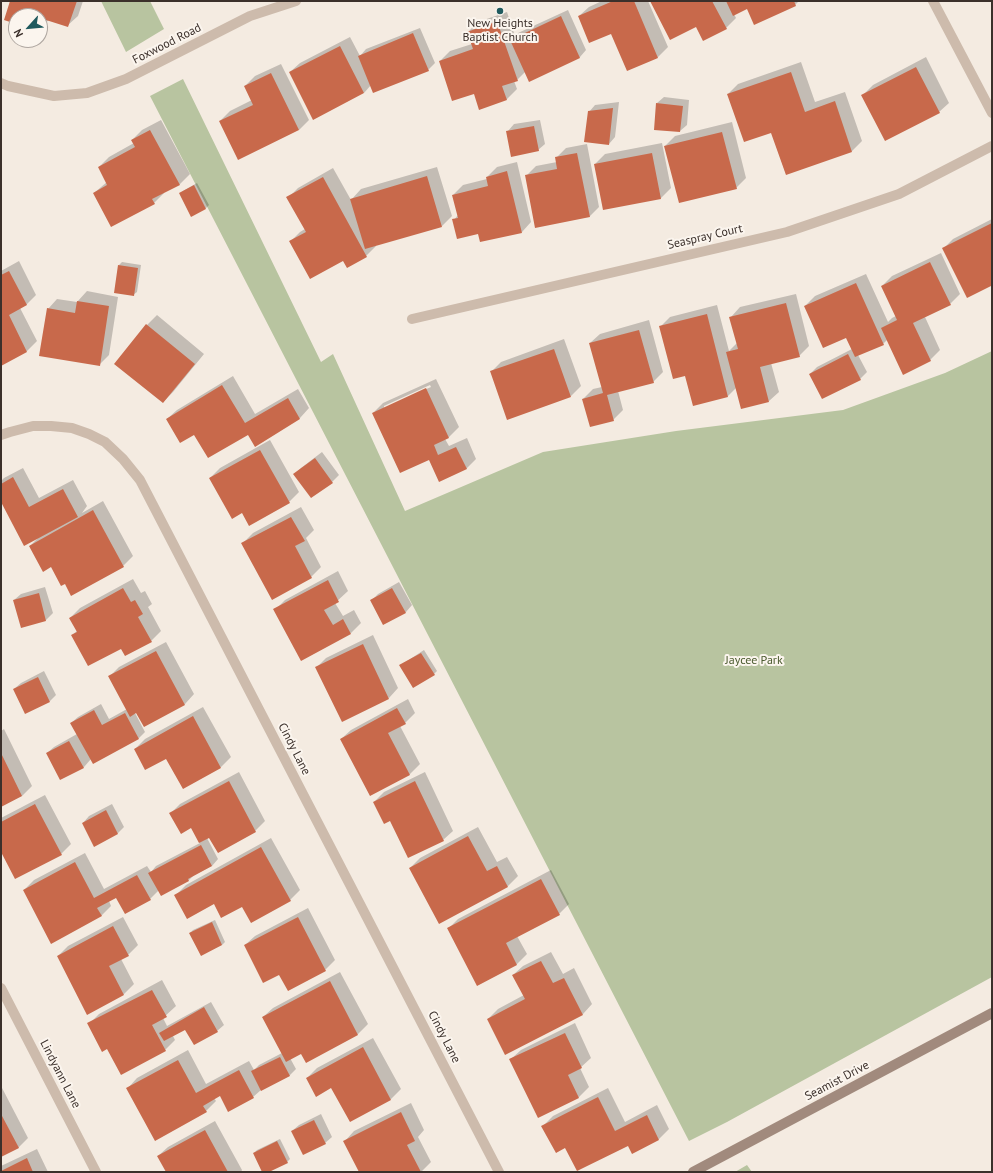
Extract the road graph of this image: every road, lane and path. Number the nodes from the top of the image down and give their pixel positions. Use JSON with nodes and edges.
{"nodes":[{"id":1,"x":296,"y":1,"type":"edge"},
{"id":2,"x":933,"y":1,"type":"edge"},
{"id":3,"x":1,"y":83,"type":"edge"},
{"id":4,"x":992,"y":113,"type":"edge"},
{"id":5,"x":992,"y":146,"type":"edge"},
{"id":6,"x":412,"y":319,"type":"dead end"},
{"id":7,"x":1,"y":435,"type":"edge"},
{"id":8,"x":1,"y":988,"type":"edge"},
{"id":9,"x":992,"y":1013,"type":"edge"},
{"id":10,"x":96,"y":1172,"type":"edge"},
{"id":11,"x":500,"y":1172,"type":"edge"},
{"id":12,"x":693,"y":1172,"type":"edge"}],
"edges":[{"from":1,"to":3,"type":"street","name":"Foxwood Road"},
{"from":2,"to":4,"type":"street"},
{"from":5,"to":6,"type":"street","name":"Seaspray Court"},
{"from":7,"to":11,"type":"street","name":"Cindy Lane"},
{"from":8,"to":10,"type":"street","name":"Lindyann Lane"},
{"from":9,"to":12,"type":"street","name":"Seamist Drive"}]}
